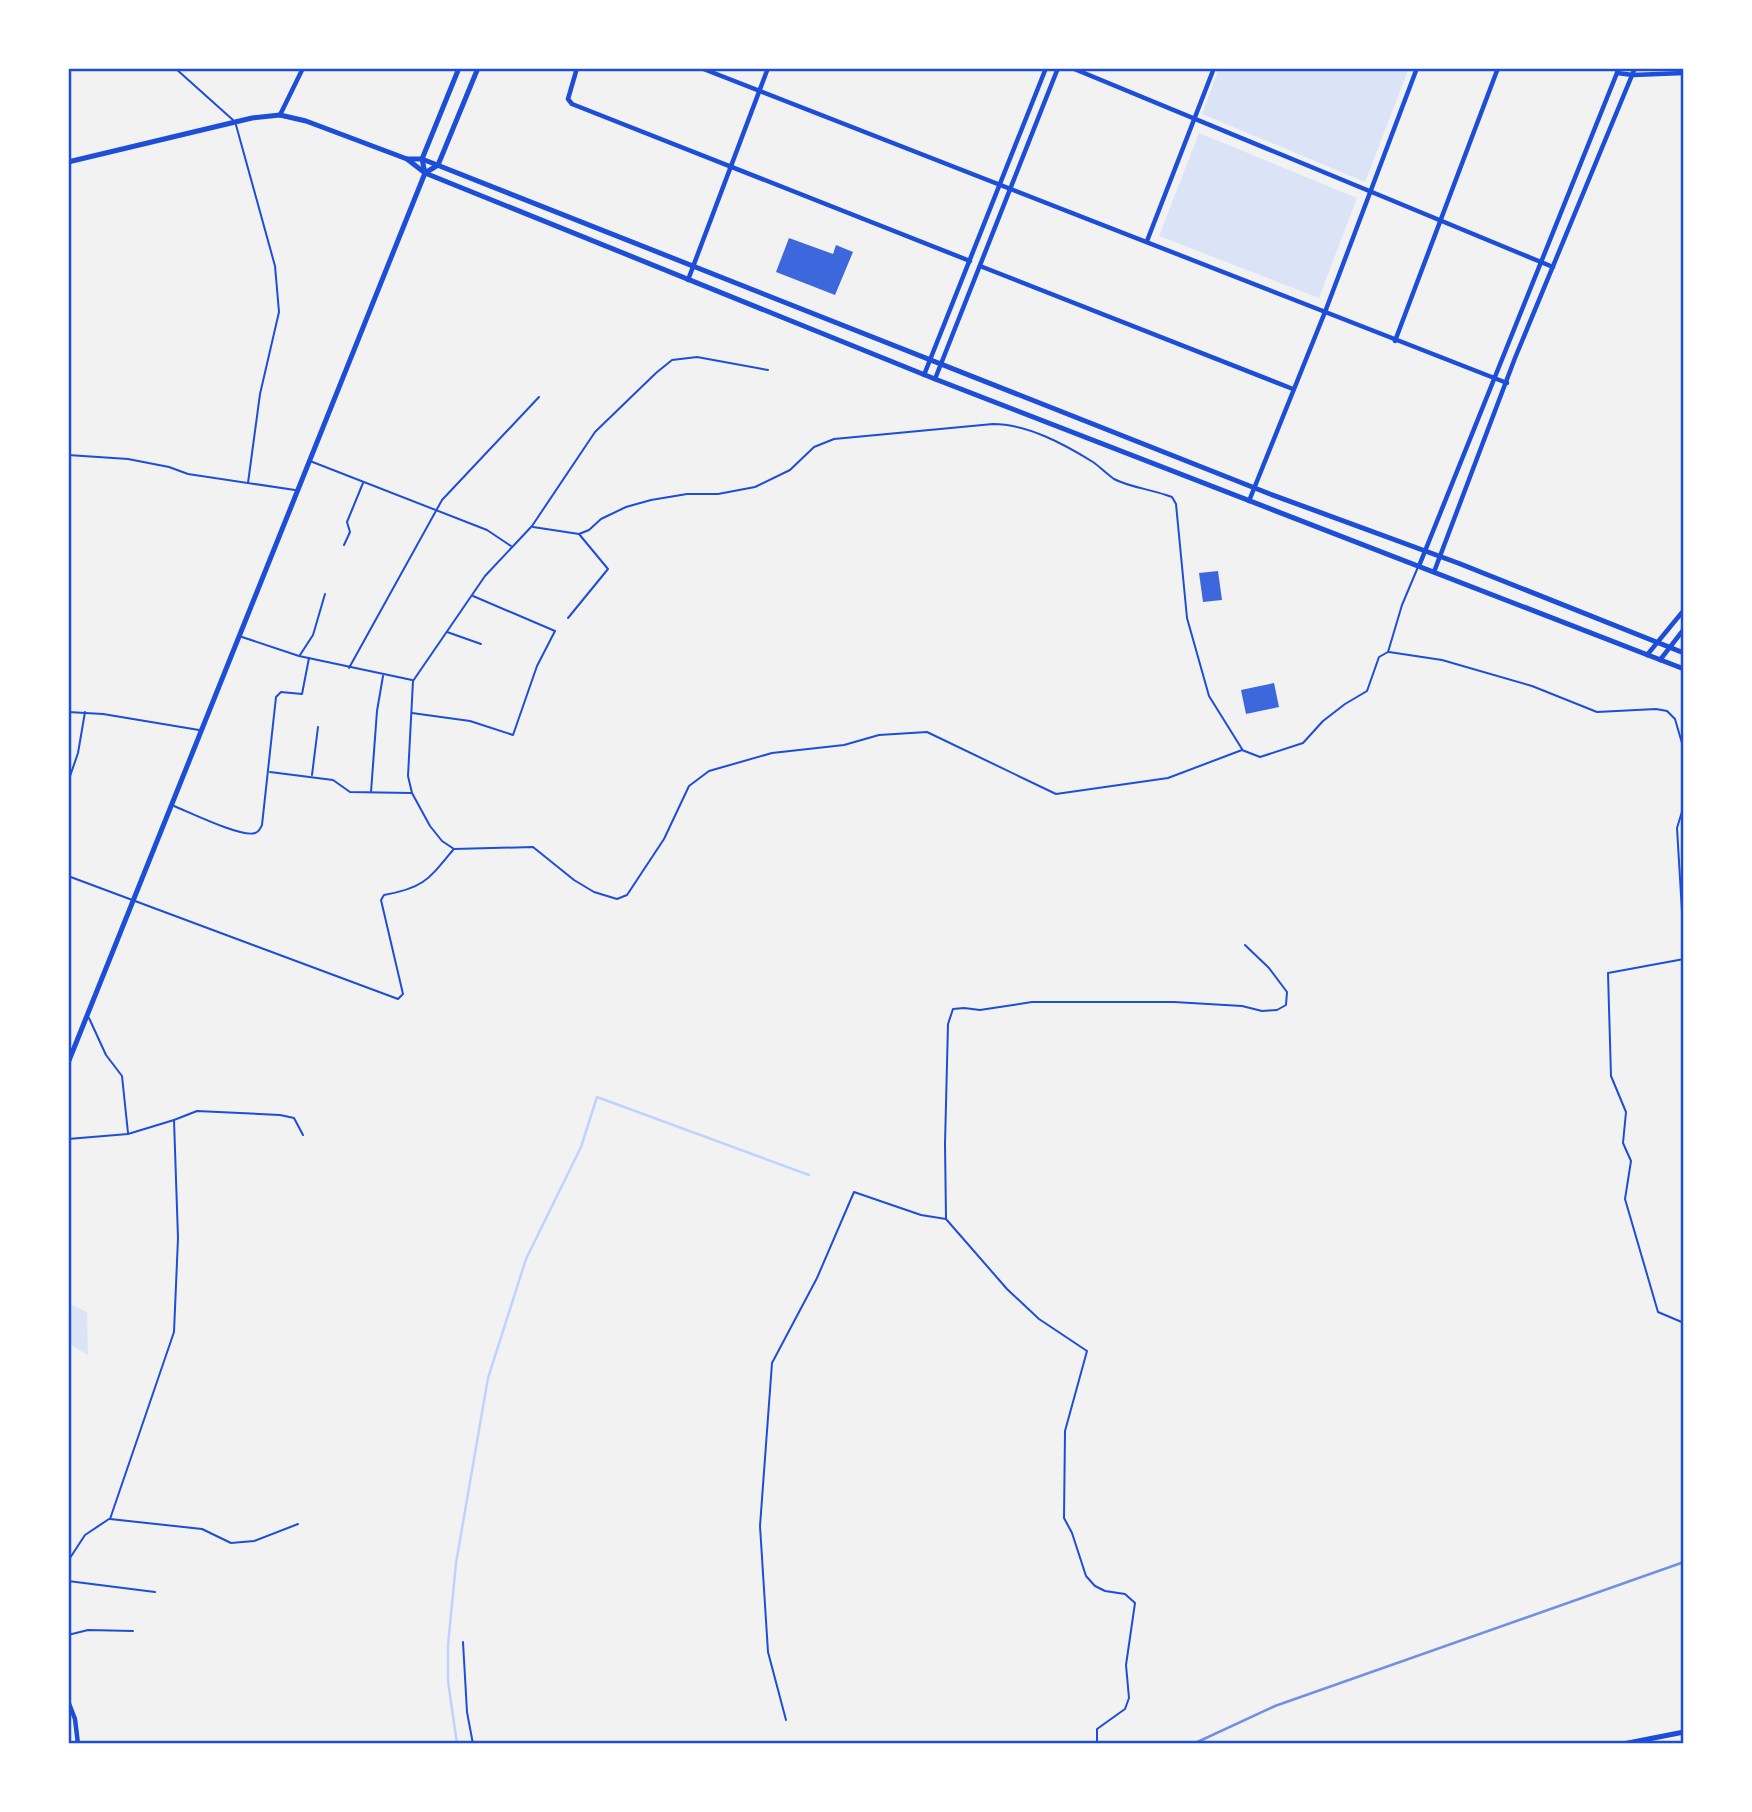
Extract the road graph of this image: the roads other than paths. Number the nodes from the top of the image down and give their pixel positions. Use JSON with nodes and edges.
{"nodes":[{"id":1,"x":176,"y":68,"type":"edge"},
{"id":2,"x":303,"y":68,"type":"edge"},
{"id":3,"x":459,"y":68,"type":"edge"},
{"id":4,"x":478,"y":68,"type":"edge"},
{"id":5,"x":577,"y":68,"type":"edge"},
{"id":6,"x":701,"y":68,"type":"edge"},
{"id":7,"x":768,"y":68,"type":"edge"},
{"id":8,"x":1046,"y":68,"type":"edge"},
{"id":9,"x":1058,"y":68,"type":"edge"},
{"id":10,"x":1072,"y":68,"type":"edge"},
{"id":11,"x":1214,"y":68,"type":"edge"},
{"id":12,"x":1418,"y":68,"type":"edge"},
{"id":13,"x":1498,"y":68,"type":"edge"},
{"id":14,"x":1635,"y":68,"type":"edge"},
{"id":15,"x":1618,"y":71,"type":"edge"},
{"id":16,"x":1684,"y":74,"type":"edge"},
{"id":17,"x":1633,"y":75,"type":"junction"},
{"id":18,"x":759,"y":92,"type":"junction"},
{"id":19,"x":280,"y":116,"type":"junction"},
{"id":20,"x":1194,"y":120,"type":"junction"},
{"id":21,"x":235,"y":122,"type":"junction"},
{"id":22,"x":407,"y":159,"type":"junction"},
{"id":23,"x":422,"y":159,"type":"junction"},
{"id":24,"x":68,"y":162,"type":"edge"},
{"id":25,"x":438,"y":165,"type":"junction"},
{"id":26,"x":730,"y":167,"type":"junction"},
{"id":27,"x":425,"y":173,"type":"junction"},
{"id":28,"x":1000,"y":184,"type":"junction"},
{"id":29,"x":1012,"y":189,"type":"junction"},
{"id":30,"x":1371,"y":191,"type":"junction"},
{"id":31,"x":1440,"y":220,"type":"junction"},
{"id":32,"x":1147,"y":241,"type":"junction"},
{"id":33,"x":970,"y":261,"type":"junction"},
{"id":34,"x":1540,"y":261,"type":"junction"},
{"id":35,"x":693,"y":266,"type":"junction"},
{"id":36,"x":980,"y":266,"type":"junction"},
{"id":37,"x":1553,"y":267,"type":"junction"},
{"id":38,"x":688,"y":281,"type":"junction"},
{"id":39,"x":1325,"y":312,"type":"junction"},
{"id":40,"x":1395,"y":341,"type":"junction"},
{"id":41,"x":931,"y":358,"type":"junction"},
{"id":42,"x":942,"y":363,"type":"junction"},
{"id":43,"x":768,"y":370,"type":"dead end"},
{"id":44,"x":924,"y":375,"type":"junction"},
{"id":45,"x":1494,"y":378,"type":"junction"},
{"id":46,"x":935,"y":379,"type":"junction"},
{"id":47,"x":1507,"y":383,"type":"junction"},
{"id":48,"x":1293,"y":389,"type":"junction"},
{"id":49,"x":539,"y":397,"type":"dead end"},
{"id":50,"x":68,"y":455,"type":"edge"},
{"id":51,"x":310,"y":461,"type":"junction"},
{"id":52,"x":364,"y":482,"type":"junction"},
{"id":53,"x":248,"y":483,"type":"junction"},
{"id":54,"x":1254,"y":487,"type":"junction"},
{"id":55,"x":297,"y":491,"type":"junction"},
{"id":56,"x":1249,"y":500,"type":"junction"},
{"id":57,"x":435,"y":511,"type":"junction"},
{"id":58,"x":532,"y":526,"type":"junction"},
{"id":59,"x":579,"y":534,"type":"junction"},
{"id":60,"x":344,"y":545,"type":"dead end"},
{"id":61,"x":512,"y":546,"type":"junction"},
{"id":62,"x":1425,"y":551,"type":"junction"},
{"id":63,"x":1440,"y":557,"type":"junction"},
{"id":64,"x":1419,"y":566,"type":"junction"},
{"id":65,"x":1434,"y":572,"type":"junction"},
{"id":66,"x":325,"y":594,"type":"dead end"},
{"id":67,"x":472,"y":596,"type":"junction"},
{"id":68,"x":1684,"y":610,"type":"edge"},
{"id":69,"x":568,"y":618,"type":"dead end"},
{"id":70,"x":1684,"y":629,"type":"edge"},
{"id":71,"x":446,"y":632,"type":"junction"},
{"id":72,"x":238,"y":635,"type":"junction"},
{"id":73,"x":1658,"y":643,"type":"junction"},
{"id":74,"x":481,"y":644,"type":"dead end"},
{"id":75,"x":1670,"y":647,"type":"junction"},
{"id":76,"x":1388,"y":652,"type":"junction"},
{"id":77,"x":1684,"y":653,"type":"edge"},
{"id":78,"x":1647,"y":655,"type":"junction"},
{"id":79,"x":299,"y":656,"type":"junction"},
{"id":80,"x":309,"y":658,"type":"junction"},
{"id":81,"x":1660,"y":660,"type":"junction"},
{"id":82,"x":349,"y":668,"type":"junction"},
{"id":83,"x":1684,"y":669,"type":"edge"},
{"id":84,"x":383,"y":675,"type":"junction"},
{"id":85,"x":413,"y":681,"type":"junction"},
{"id":86,"x":85,"y":711,"type":"junction"},
{"id":87,"x":68,"y":712,"type":"edge"},
{"id":88,"x":411,"y":713,"type":"junction"},
{"id":89,"x":318,"y":727,"type":"dead end"},
{"id":90,"x":200,"y":730,"type":"junction"},
{"id":91,"x":1242,"y":750,"type":"junction"},
{"id":92,"x":1684,"y":750,"type":"edge"},
{"id":93,"x":269,"y":772,"type":"junction"},
{"id":94,"x":312,"y":776,"type":"junction"},
{"id":95,"x":68,"y":782,"type":"edge"},
{"id":96,"x":371,"y":792,"type":"junction"},
{"id":97,"x":412,"y":793,"type":"junction"},
{"id":98,"x":170,"y":804,"type":"junction"},
{"id":99,"x":1684,"y":805,"type":"edge"},
{"id":100,"x":454,"y":849,"type":"junction"},
{"id":101,"x":68,"y":876,"type":"edge"},
{"id":102,"x":132,"y":900,"type":"junction"},
{"id":103,"x":1684,"y":945,"type":"edge"},
{"id":104,"x":1245,"y":946,"type":"dead end"},
{"id":105,"x":87,"y":1014,"type":"junction"},
{"id":106,"x":68,"y":1063,"type":"edge"},
{"id":107,"x":174,"y":1120,"type":"junction"},
{"id":108,"x":128,"y":1134,"type":"junction"},
{"id":109,"x":303,"y":1135,"type":"dead end"},
{"id":110,"x":68,"y":1139,"type":"edge"},
{"id":111,"x":946,"y":1219,"type":"junction"},
{"id":112,"x":110,"y":1519,"type":"junction"},
{"id":113,"x":298,"y":1524,"type":"dead end"},
{"id":114,"x":68,"y":1560,"type":"edge"},
{"id":115,"x":68,"y":1581,"type":"edge"},
{"id":116,"x":155,"y":1592,"type":"dead end"},
{"id":117,"x":133,"y":1632,"type":"dead end"},
{"id":118,"x":68,"y":1635,"type":"edge"},
{"id":119,"x":463,"y":1642,"type":"dead end"},
{"id":120,"x":68,"y":1701,"type":"edge"},
{"id":121,"x":786,"y":1720,"type":"dead end"},
{"id":122,"x":1684,"y":1732,"type":"edge"},
{"id":123,"x":78,"y":1744,"type":"edge"},
{"id":124,"x":473,"y":1744,"type":"edge"},
{"id":125,"x":1097,"y":1744,"type":"edge"},
{"id":126,"x":1623,"y":1744,"type":"edge"}],
"edges":[{"from":1,"to":21,"type":"lane"},
{"from":2,"to":19,"type":"street"},
{"from":3,"to":23,"type":"street"},
{"from":4,"to":25,"type":"street"},
{"from":5,"to":26,"type":"street"},
{"from":6,"to":18,"type":"street"},
{"from":7,"to":18,"type":"street"},
{"from":8,"to":28,"type":"street"},
{"from":9,"to":29,"type":"street"},
{"from":10,"to":20,"type":"street"},
{"from":11,"to":20,"type":"street"},
{"from":12,"to":30,"type":"street"},
{"from":13,"to":31,"type":"street"},
{"from":14,"to":17,"type":"street"},
{"from":15,"to":17,"type":"street"},
{"from":15,"to":34,"type":"street"},
{"from":16,"to":17,"type":"street"},
{"from":17,"to":37,"type":"street"},
{"from":18,"to":26,"type":"street"},
{"from":18,"to":28,"type":"street"},
{"from":19,"to":21,"type":"street"},
{"from":19,"to":22,"type":"street"},
{"from":20,"to":30,"type":"street"},
{"from":20,"to":32,"type":"street"},
{"from":21,"to":24,"type":"street"},
{"from":21,"to":53,"type":"lane"},
{"from":22,"to":23,"type":"street"},
{"from":22,"to":27,"type":"street"},
{"from":23,"to":25,"type":"street"},
{"from":23,"to":27,"type":"street"},
{"from":25,"to":27,"type":"street"},
{"from":25,"to":35,"type":"street"},
{"from":26,"to":33,"type":"street"},
{"from":26,"to":35,"type":"street"},
{"from":27,"to":38,"type":"street"},
{"from":27,"to":51,"type":"street"},
{"from":28,"to":29,"type":"street"},
{"from":28,"to":33,"type":"street"},
{"from":29,"to":32,"type":"street"},
{"from":29,"to":36,"type":"street"},
{"from":30,"to":31,"type":"street"},
{"from":30,"to":39,"type":"street"},
{"from":31,"to":34,"type":"street"},
{"from":31,"to":40,"type":"street"},
{"from":32,"to":39,"type":"street"},
{"from":33,"to":41,"type":"street"},
{"from":34,"to":37,"type":"street"},
{"from":34,"to":45,"type":"street"},
{"from":35,"to":38,"type":"street"},
{"from":35,"to":41,"type":"street"},
{"from":36,"to":42,"type":"street"},
{"from":36,"to":48,"type":"street"},
{"from":37,"to":47,"type":"street"},
{"from":38,"to":44,"type":"street"},
{"from":39,"to":40,"type":"street"},
{"from":39,"to":48,"type":"street"},
{"from":40,"to":45,"type":"street"},
{"from":41,"to":42,"type":"street"},
{"from":41,"to":44,"type":"street"},
{"from":42,"to":46,"type":"street"},
{"from":42,"to":54,"type":"street"},
{"from":43,"to":58,"type":"lane"},
{"from":44,"to":46,"type":"street"},
{"from":45,"to":47,"type":"street"},
{"from":45,"to":62,"type":"street"},
{"from":46,"to":56,"type":"street"},
{"from":47,"to":63,"type":"street"},
{"from":48,"to":54,"type":"street"},
{"from":49,"to":57,"type":"lane"},
{"from":50,"to":53,"type":"lane"},
{"from":51,"to":52,"type":"lane"},
{"from":51,"to":55,"type":"street"},
{"from":52,"to":57,"type":"lane"},
{"from":52,"to":60,"type":"lane"},
{"from":53,"to":55,"type":"lane"},
{"from":54,"to":56,"type":"street"},
{"from":54,"to":62,"type":"street"},
{"from":55,"to":72,"type":"street"},
{"from":56,"to":64,"type":"street"},
{"from":57,"to":61,"type":"lane"},
{"from":57,"to":82,"type":"lane"},
{"from":58,"to":59,"type":"lane"},
{"from":58,"to":61,"type":"lane"},
{"from":59,"to":69,"type":"lane"},
{"from":59,"to":91,"type":"lane"},
{"from":61,"to":67,"type":"lane"},
{"from":62,"to":63,"type":"street"},
{"from":62,"to":64,"type":"street"},
{"from":63,"to":65,"type":"street"},
{"from":63,"to":73,"type":"street"},
{"from":64,"to":65,"type":"street"},
{"from":64,"to":76,"type":"lane"},
{"from":65,"to":78,"type":"street"},
{"from":66,"to":79,"type":"lane"},
{"from":67,"to":71,"type":"lane"},
{"from":67,"to":88,"type":"lane"},
{"from":68,"to":73,"type":"street"},
{"from":70,"to":75,"type":"street"},
{"from":71,"to":74,"type":"lane"},
{"from":71,"to":85,"type":"lane"},
{"from":72,"to":79,"type":"lane"},
{"from":72,"to":90,"type":"street"},
{"from":73,"to":75,"type":"street"},
{"from":73,"to":78,"type":"street"},
{"from":75,"to":77,"type":"street"},
{"from":75,"to":81,"type":"street"},
{"from":76,"to":91,"type":"lane"},
{"from":76,"to":92,"type":"lane"},
{"from":78,"to":81,"type":"street"},
{"from":79,"to":80,"type":"lane"},
{"from":80,"to":82,"type":"lane"},
{"from":80,"to":93,"type":"lane"},
{"from":81,"to":83,"type":"street"},
{"from":82,"to":84,"type":"lane"},
{"from":84,"to":85,"type":"lane"},
{"from":84,"to":96,"type":"lane"},
{"from":85,"to":88,"type":"lane"},
{"from":86,"to":87,"type":"lane"},
{"from":86,"to":90,"type":"lane"},
{"from":86,"to":95,"type":"lane"},
{"from":88,"to":97,"type":"lane"},
{"from":89,"to":94,"type":"lane"},
{"from":90,"to":98,"type":"street"},
{"from":91,"to":100,"type":"lane"},
{"from":93,"to":94,"type":"lane"},
{"from":93,"to":98,"type":"lane"},
{"from":94,"to":96,"type":"lane"},
{"from":96,"to":97,"type":"lane"},
{"from":97,"to":100,"type":"lane"},
{"from":98,"to":102,"type":"street"},
{"from":99,"to":103,"type":"lane"},
{"from":100,"to":102,"type":"lane"},
{"from":101,"to":102,"type":"lane"},
{"from":102,"to":105,"type":"street"},
{"from":104,"to":111,"type":"lane"},
{"from":105,"to":106,"type":"street"},
{"from":105,"to":108,"type":"lane"},
{"from":107,"to":108,"type":"lane"},
{"from":107,"to":109,"type":"lane"},
{"from":107,"to":112,"type":"lane"},
{"from":108,"to":110,"type":"lane"},
{"from":111,"to":121,"type":"lane"},
{"from":111,"to":125,"type":"lane"},
{"from":112,"to":113,"type":"lane"},
{"from":112,"to":114,"type":"lane"},
{"from":115,"to":116,"type":"lane"},
{"from":117,"to":118,"type":"lane"},
{"from":119,"to":124,"type":"lane"},
{"from":120,"to":123,"type":"street"},
{"from":122,"to":126,"type":"street"}]}
